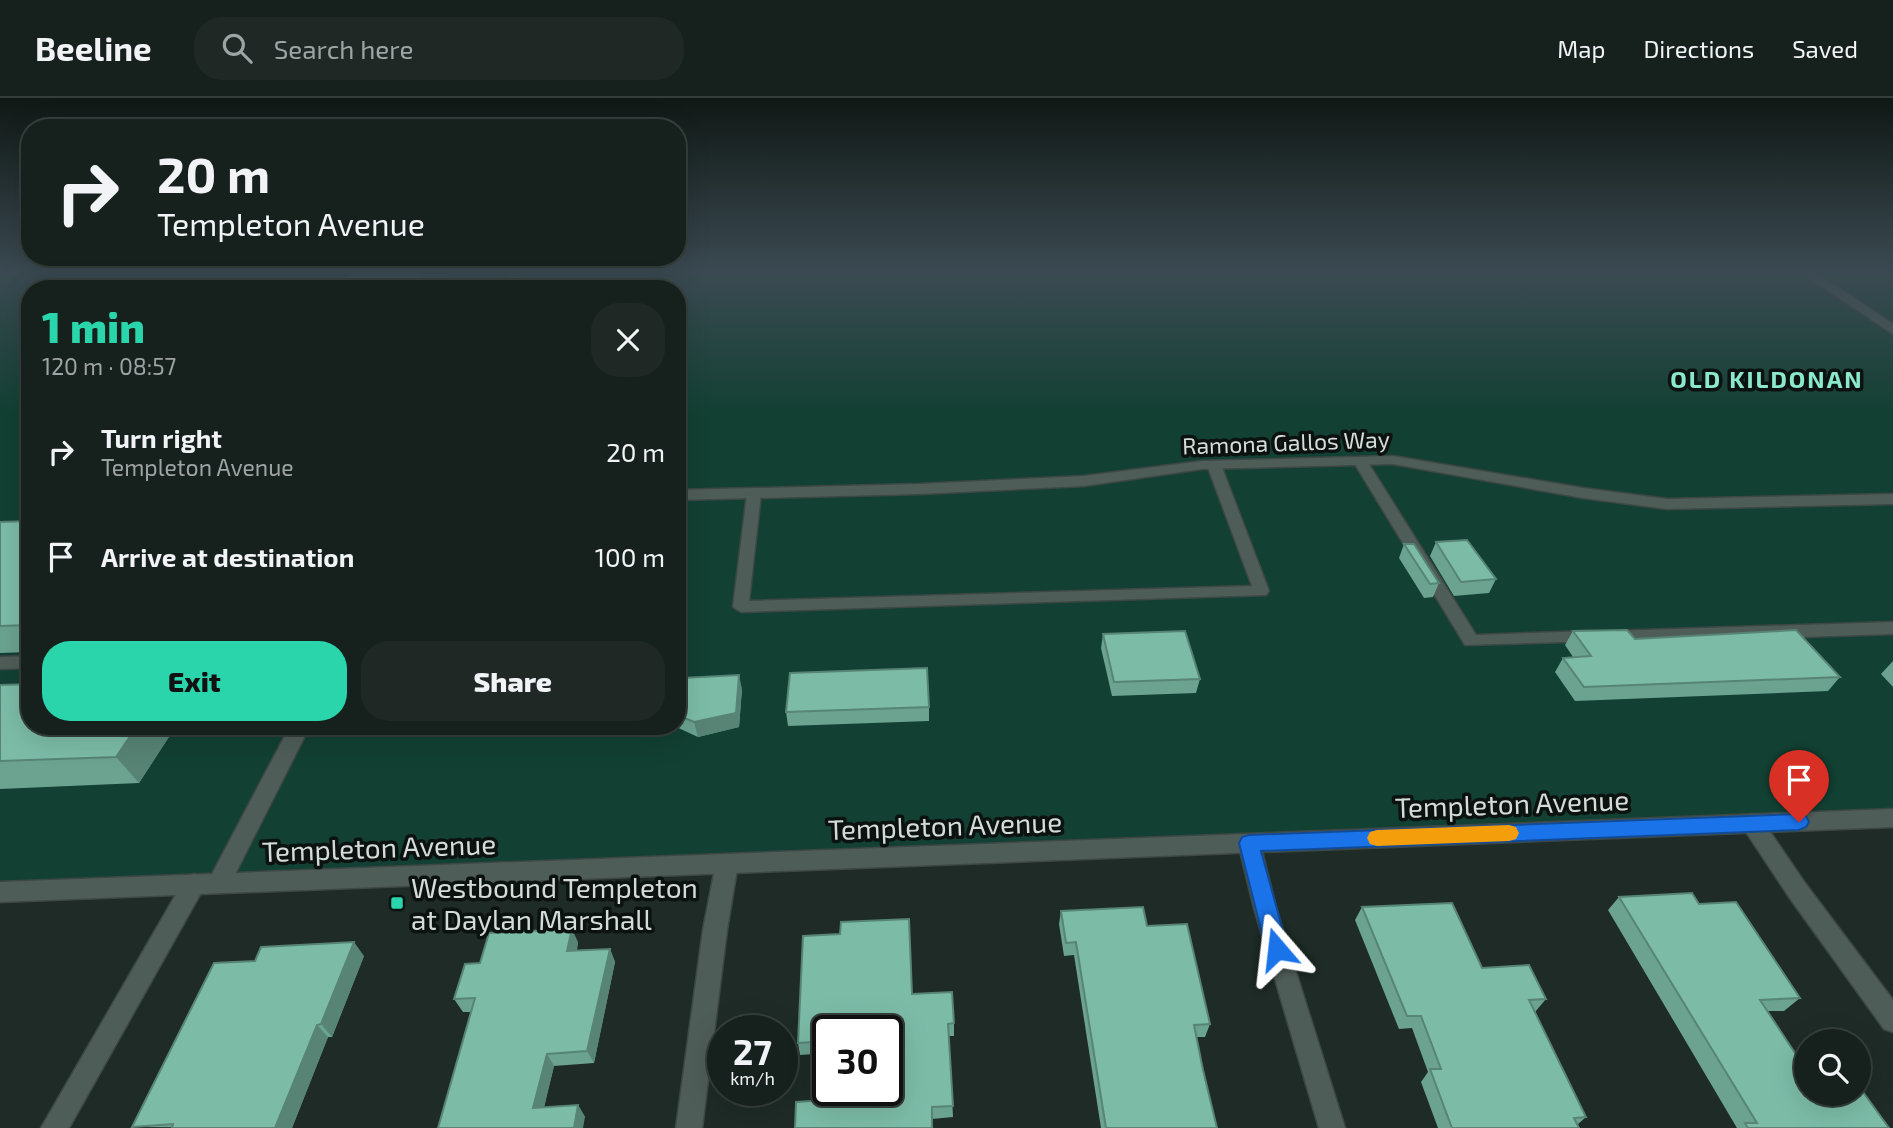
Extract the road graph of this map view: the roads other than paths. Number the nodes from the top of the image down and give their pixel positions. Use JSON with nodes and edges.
{"nodes":[{"id":1,"x":1877,"y":319,"type":"edge"},
{"id":2,"x":1893,"y":330,"type":"edge"},
{"id":3,"x":1360,"y":461,"type":"junction"},
{"id":4,"x":1214,"y":465,"type":"junction"},
{"id":5,"x":754,"y":494,"type":"junction"},
{"id":6,"x":686,"y":495,"type":"edge"},
{"id":7,"x":1893,"y":499,"type":"edge"},
{"id":8,"x":1893,"y":628,"type":"edge"},
{"id":9,"x":21,"y":662,"type":"edge"},
{"id":10,"x":0,"y":663,"type":"edge"},
{"id":11,"x":295,"y":735,"type":"edge"},
{"id":12,"x":1893,"y":818,"type":"edge"},
{"id":13,"x":1752,"y":823,"type":"junction"},
{"id":14,"x":1249,"y":843,"type":"junction"},
{"id":15,"x":727,"y":863,"type":"junction"},
{"id":16,"x":219,"y":883,"type":"junction"},
{"id":17,"x":194,"y":884,"type":"junction"},
{"id":18,"x":0,"y":892,"type":"edge"},
{"id":19,"x":1893,"y":1020,"type":"edge"},
{"id":20,"x":54,"y":1128,"type":"edge"},
{"id":21,"x":689,"y":1128,"type":"edge"},
{"id":22,"x":1332,"y":1128,"type":"edge"}],
"edges":[{"from":1,"to":2,"type":"street"},
{"from":3,"to":4,"type":"street","name":"Ramona Gallos Way"},
{"from":3,"to":7,"type":"street","name":"Ramona Gallos Way"},
{"from":3,"to":8,"type":"lane"},
{"from":4,"to":5,"type":"street","name":"Ramona Gallos Way"},
{"from":4,"to":5,"type":"lane"},
{"from":5,"to":6,"type":"street","name":"Ramona Gallos Way"},
{"from":9,"to":10,"type":"lane"},
{"from":11,"to":16,"type":"street"},
{"from":12,"to":13,"type":"street","name":"Templeton Avenue"},
{"from":13,"to":14,"type":"street","name":"Templeton Avenue"},
{"from":13,"to":19,"type":"street"},
{"from":14,"to":15,"type":"street","name":"Templeton Avenue"},
{"from":14,"to":22,"type":"street"},
{"from":15,"to":16,"type":"street","name":"Templeton Avenue"},
{"from":15,"to":21,"type":"street"},
{"from":16,"to":17,"type":"street","name":"Templeton Avenue"},
{"from":17,"to":18,"type":"street","name":"Templeton Avenue"},
{"from":17,"to":20,"type":"street"}]}
